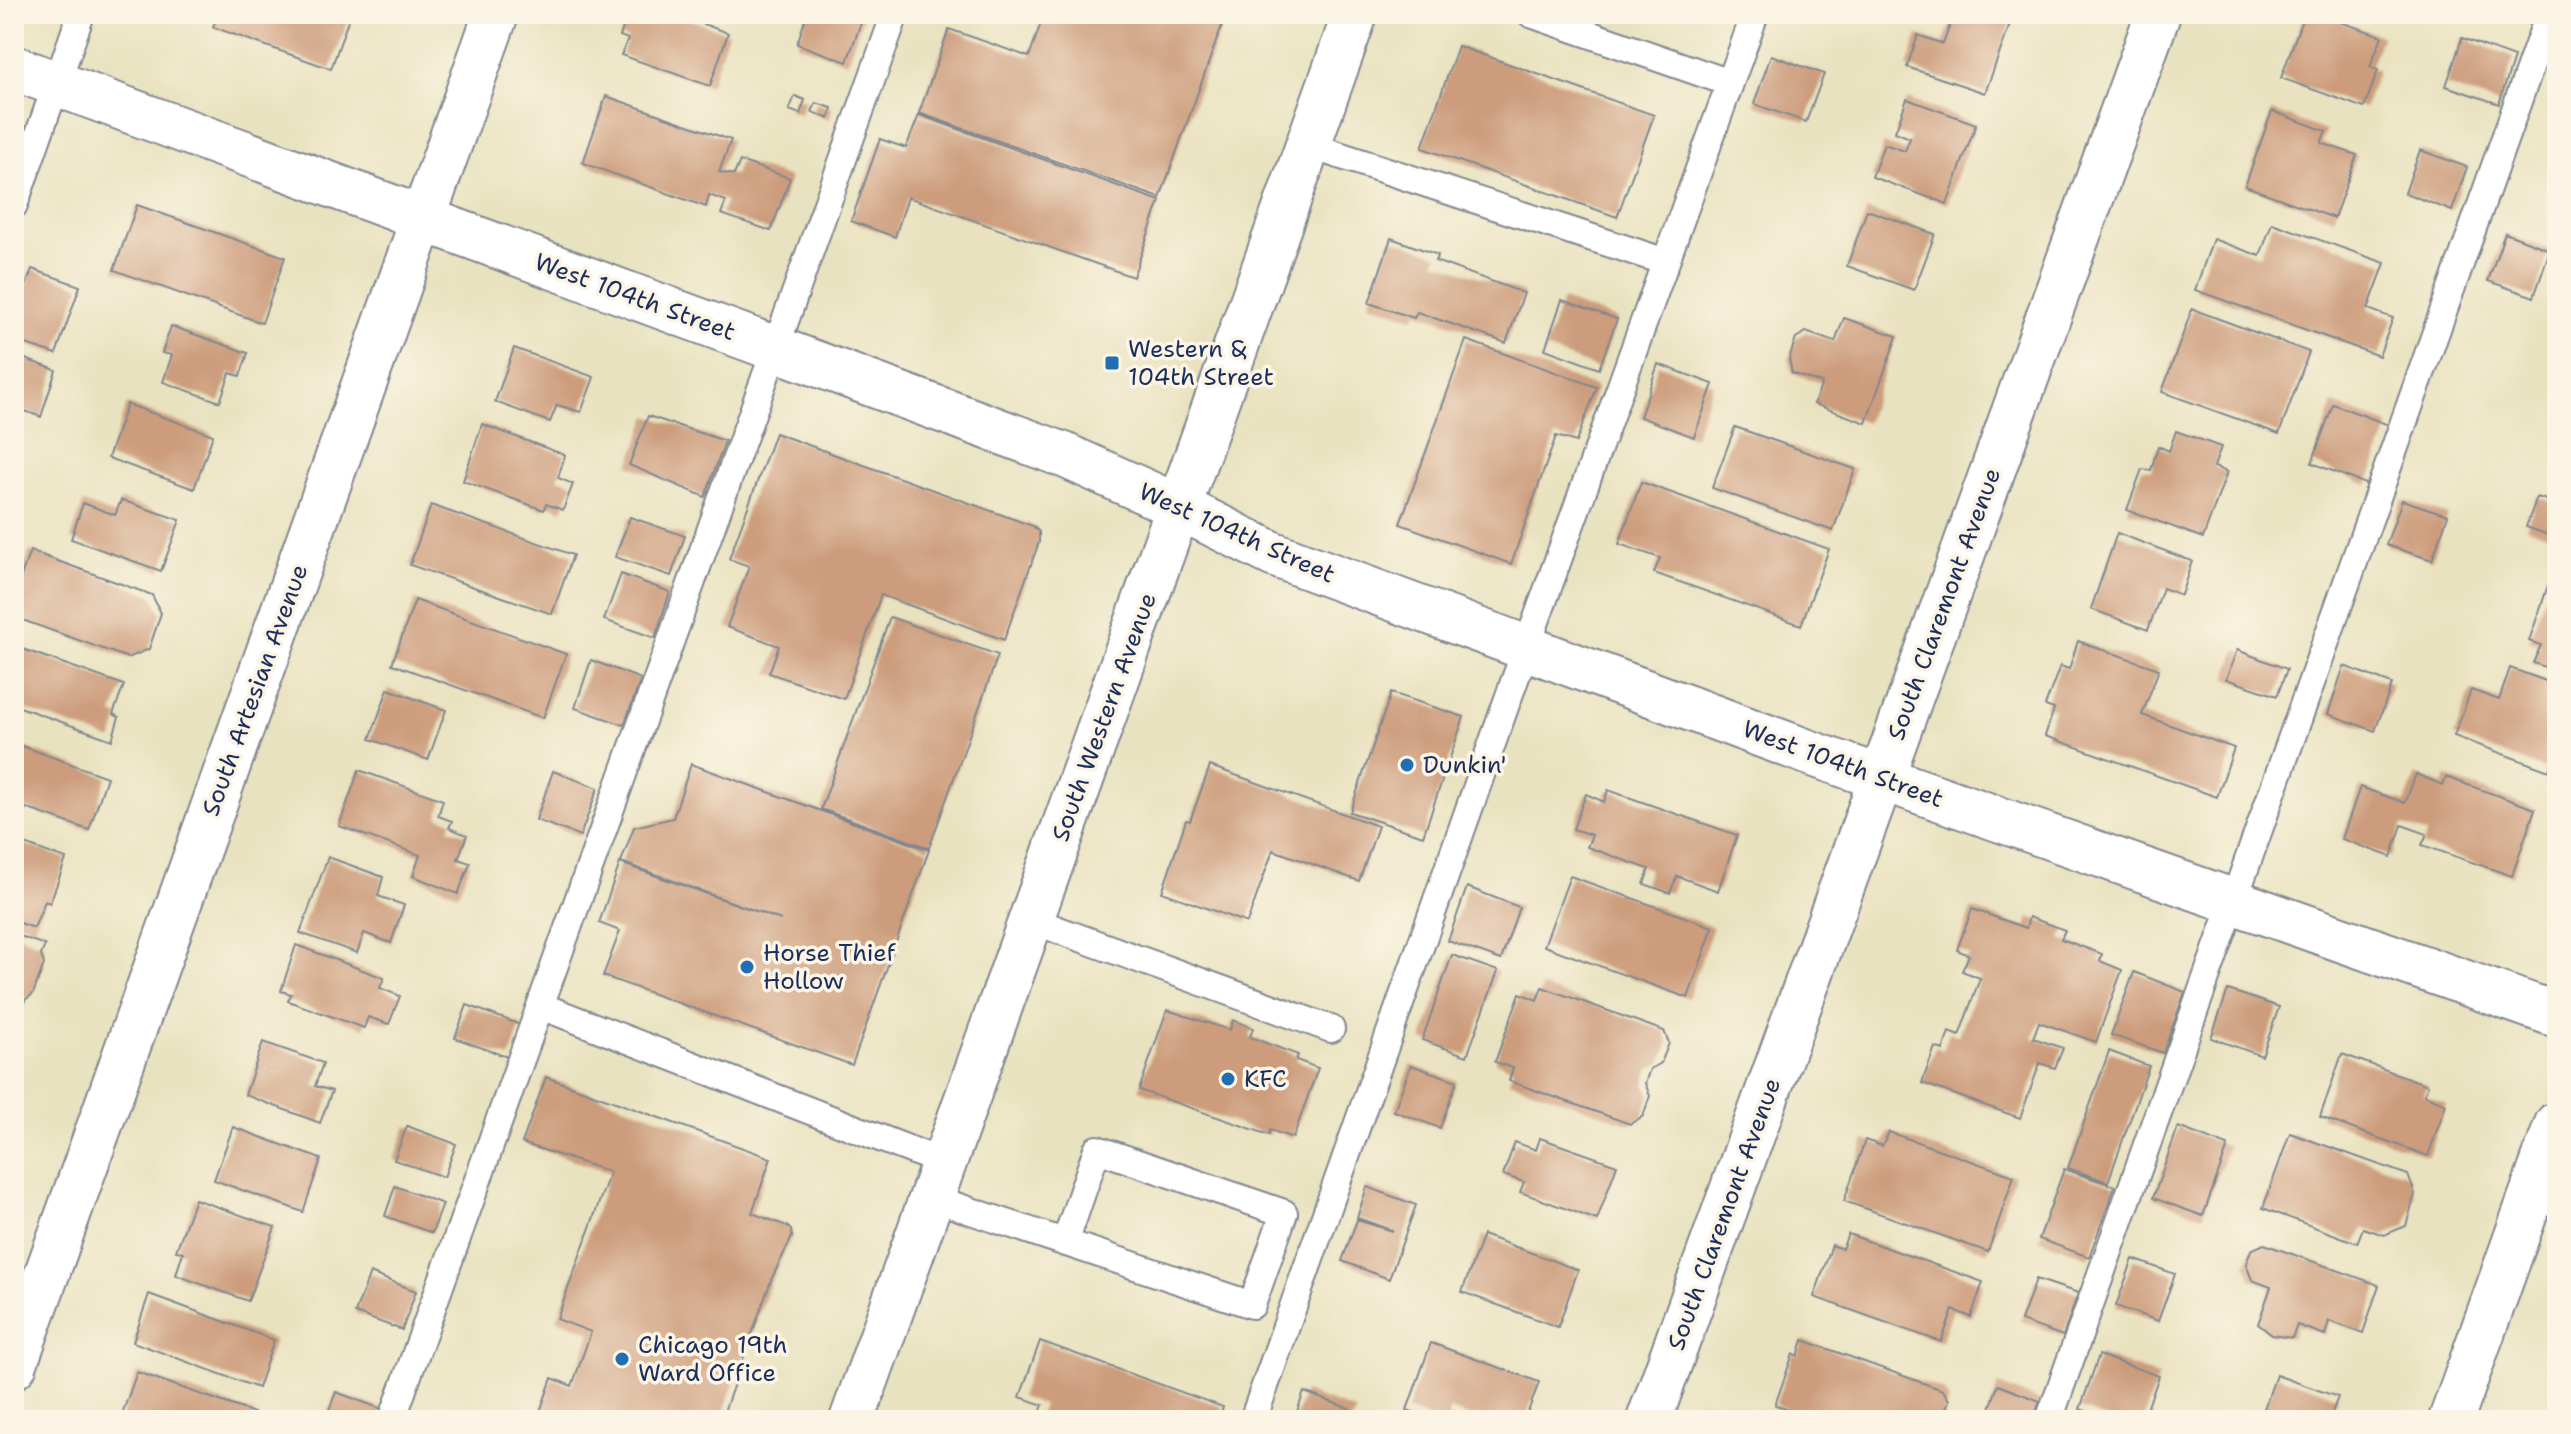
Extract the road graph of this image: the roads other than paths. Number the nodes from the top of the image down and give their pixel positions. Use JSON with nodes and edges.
{"nodes":[{"id":1,"x":81,"y":14,"type":"edge"},
{"id":2,"x":496,"y":14,"type":"edge"},
{"id":3,"x":895,"y":14,"type":"edge"},
{"id":4,"x":1355,"y":14,"type":"edge"},
{"id":5,"x":1531,"y":14,"type":"edge"},
{"id":6,"x":1755,"y":14,"type":"edge"},
{"id":7,"x":2158,"y":14,"type":"edge"},
{"id":8,"x":2549,"y":14,"type":"edge"},
{"id":9,"x":14,"y":68,"type":"edge"},
{"id":10,"x":1730,"y":83,"type":"junction"},
{"id":11,"x":56,"y":84,"type":"junction"},
{"id":12,"x":1308,"y":145,"type":"junction"},
{"id":13,"x":14,"y":205,"type":"edge"},
{"id":14,"x":423,"y":219,"type":"junction"},
{"id":15,"x":1666,"y":262,"type":"junction"},
{"id":16,"x":776,"y":349,"type":"junction"},
{"id":17,"x":1179,"y":507,"type":"junction"},
{"id":18,"x":1527,"y":648,"type":"junction"},
{"id":19,"x":1881,"y":779,"type":"junction"},
{"id":20,"x":2233,"y":902,"type":"junction"},
{"id":21,"x":1031,"y":920,"type":"junction"},
{"id":22,"x":541,"y":1006,"type":"junction"},
{"id":23,"x":2557,"y":1015,"type":"edge"},
{"id":24,"x":1331,"y":1029,"type":"dead end"},
{"id":25,"x":2557,"y":1124,"type":"edge"},
{"id":26,"x":938,"y":1180,"type":"junction"},
{"id":27,"x":1065,"y":1243,"type":"junction"},
{"id":28,"x":14,"y":1366,"type":"edge"},
{"id":29,"x":392,"y":1420,"type":"edge"},
{"id":30,"x":852,"y":1420,"type":"edge"},
{"id":31,"x":1253,"y":1420,"type":"edge"},
{"id":32,"x":1649,"y":1420,"type":"edge"},
{"id":33,"x":2049,"y":1420,"type":"edge"},
{"id":34,"x":2451,"y":1420,"type":"edge"}],
"edges":[{"from":1,"to":11,"type":"lane"},
{"from":2,"to":14,"type":"street","name":"South Artesian Avenue"},
{"from":3,"to":16,"type":"lane"},
{"from":4,"to":12,"type":"street","name":"South Western Avenue"},
{"from":5,"to":10,"type":"lane"},
{"from":6,"to":10,"type":"lane"},
{"from":7,"to":19,"type":"street","name":"South Claremont Avenue"},
{"from":8,"to":20,"type":"lane"},
{"from":9,"to":11,"type":"street","name":"West 104th Street"},
{"from":10,"to":15,"type":"lane"},
{"from":11,"to":13,"type":"lane"},
{"from":11,"to":14,"type":"street","name":"West 104th Street"},
{"from":12,"to":15,"type":"lane"},
{"from":12,"to":17,"type":"street","name":"South Western Avenue"},
{"from":14,"to":16,"type":"street","name":"West 104th Street"},
{"from":14,"to":28,"type":"street","name":"South Artesian Avenue"},
{"from":15,"to":18,"type":"lane"},
{"from":16,"to":17,"type":"street","name":"West 104th Street"},
{"from":16,"to":22,"type":"lane"},
{"from":17,"to":18,"type":"street","name":"West 104th Street"},
{"from":17,"to":21,"type":"street","name":"South Western Avenue"},
{"from":18,"to":19,"type":"street","name":"West 104th Street"},
{"from":18,"to":31,"type":"lane"},
{"from":19,"to":20,"type":"street","name":"West 104th Street"},
{"from":19,"to":32,"type":"street","name":"South Claremont Avenue"},
{"from":20,"to":23,"type":"street","name":"West 104th Street"},
{"from":20,"to":33,"type":"lane"},
{"from":21,"to":24,"type":"lane"},
{"from":21,"to":26,"type":"street","name":"South Western Avenue"},
{"from":22,"to":26,"type":"lane"},
{"from":22,"to":29,"type":"lane"},
{"from":25,"to":34,"type":"street"},
{"from":26,"to":27,"type":"lane"},
{"from":26,"to":30,"type":"street","name":"South Western Avenue"},
{"from":27,"to":27,"type":"lane"}]}
